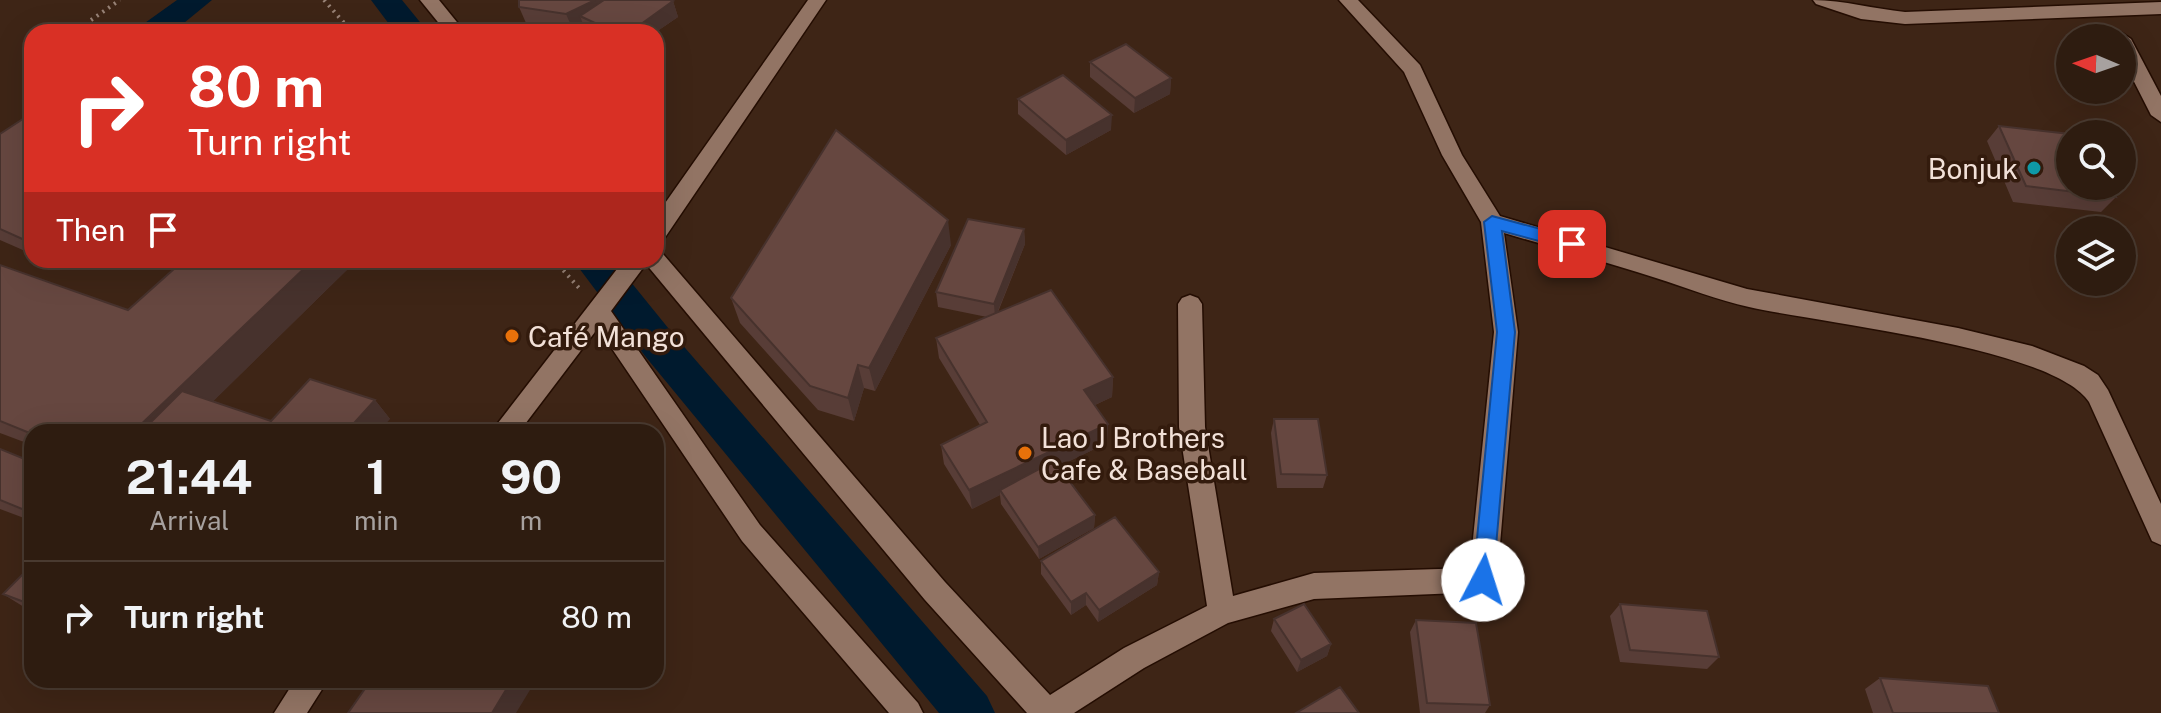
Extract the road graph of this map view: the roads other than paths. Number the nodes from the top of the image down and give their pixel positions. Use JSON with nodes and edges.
{"nodes":[{"id":1,"x":429,"y":0,"type":"edge"},
{"id":2,"x":817,"y":0,"type":"edge"},
{"id":3,"x":1348,"y":0,"type":"edge"},
{"id":4,"x":1822,"y":0,"type":"edge"},
{"id":5,"x":2161,"y":8,"type":"edge"},
{"id":6,"x":2107,"y":10,"type":"junction"},
{"id":7,"x":449,"y":24,"type":"edge"},
{"id":8,"x":2114,"y":24,"type":"edge"},
{"id":9,"x":2136,"y":66,"type":"edge"},
{"id":10,"x":2161,"y":115,"type":"edge"},
{"id":11,"x":664,"y":221,"type":"edge"},
{"id":12,"x":1492,"y":222,"type":"junction"},
{"id":13,"x":631,"y":268,"type":"edge"},
{"id":14,"x":662,"y":268,"type":"edge"},
{"id":15,"x":1190,"y":304,"type":"dead end"},
{"id":16,"x":598,"y":310,"type":"junction"},
{"id":17,"x":510,"y":424,"type":"edge"},
{"id":18,"x":2161,"y":533,"type":"edge"},
{"id":19,"x":1222,"y":612,"type":"junction"},
{"id":20,"x":307,"y":688,"type":"edge"},
{"id":21,"x":289,"y":713,"type":"edge"},
{"id":22,"x":908,"y":713,"type":"edge"},
{"id":23,"x":1048,"y":713,"type":"edge"}],
"edges":[{"from":1,"to":7,"type":"street"},
{"from":2,"to":11,"type":"street"},
{"from":3,"to":12,"type":"street"},
{"from":4,"to":6,"type":"street"},
{"from":5,"to":6,"type":"street"},
{"from":6,"to":8,"type":"street"},
{"from":9,"to":10,"type":"street"},
{"from":12,"to":18,"type":"street"},
{"from":12,"to":19,"type":"street"},
{"from":13,"to":16,"type":"street"},
{"from":14,"to":23,"type":"street"},
{"from":15,"to":19,"type":"street"},
{"from":16,"to":17,"type":"street"},
{"from":16,"to":22,"type":"street"},
{"from":19,"to":23,"type":"street"},
{"from":20,"to":21,"type":"street"}]}
